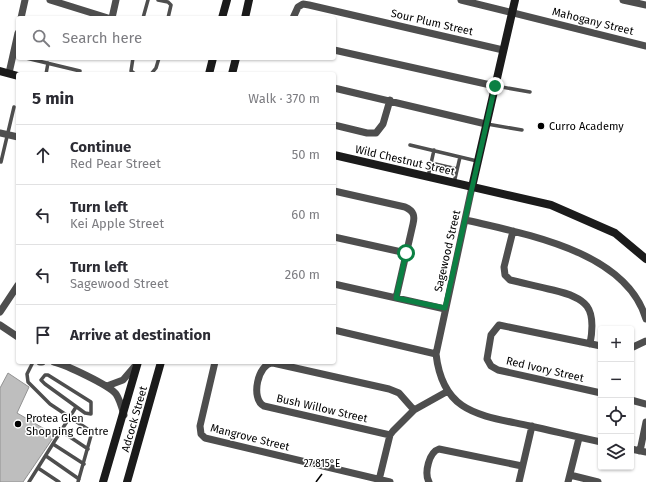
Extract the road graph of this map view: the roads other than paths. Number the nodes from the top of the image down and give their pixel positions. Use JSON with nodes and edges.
{"nodes":[{"id":1,"x":25,"y":0,"type":"edge"},
{"id":2,"x":50,"y":0,"type":"edge"},
{"id":3,"x":116,"y":0,"type":"edge"},
{"id":4,"x":148,"y":0,"type":"edge"},
{"id":5,"x":158,"y":0,"type":"edge"},
{"id":6,"x":226,"y":0,"type":"edge"},
{"id":7,"x":249,"y":0,"type":"edge"},
{"id":8,"x":461,"y":0,"type":"edge"},
{"id":9,"x":515,"y":0,"type":"edge"},
{"id":10,"x":623,"y":0,"type":"edge"},
{"id":11,"x":469,"y":1,"type":"edge"},
{"id":12,"x":64,"y":2,"type":"edge"},
{"id":13,"x":646,"y":5,"type":"edge"},
{"id":14,"x":512,"y":12,"type":"junction"},
{"id":15,"x":21,"y":16,"type":"edge"},
{"id":16,"x":102,"y":16,"type":"edge"},
{"id":17,"x":112,"y":16,"type":"edge"},
{"id":18,"x":144,"y":16,"type":"edge"},
{"id":19,"x":168,"y":16,"type":"edge"},
{"id":20,"x":222,"y":16,"type":"edge"},
{"id":21,"x":245,"y":16,"type":"edge"},
{"id":22,"x":295,"y":16,"type":"edge"},
{"id":23,"x":16,"y":42,"type":"edge"},
{"id":24,"x":646,"y":46,"type":"edge"},
{"id":25,"x":336,"y":50,"type":"edge"},
{"id":26,"x":503,"y":50,"type":"junction"},
{"id":27,"x":35,"y":60,"type":"edge"},
{"id":28,"x":133,"y":60,"type":"edge"},
{"id":29,"x":158,"y":60,"type":"edge"},
{"id":30,"x":212,"y":60,"type":"edge"},
{"id":31,"x":236,"y":60,"type":"edge"},
{"id":32,"x":48,"y":63,"type":"junction"},
{"id":33,"x":0,"y":71,"type":"edge"},
{"id":34,"x":80,"y":71,"type":"dead end"},
{"id":35,"x":46,"y":72,"type":"edge"},
{"id":36,"x":132,"y":72,"type":"edge"},
{"id":37,"x":153,"y":72,"type":"edge"},
{"id":38,"x":210,"y":72,"type":"edge"},
{"id":39,"x":232,"y":72,"type":"edge"},
{"id":40,"x":9,"y":73,"type":"junction"},
{"id":41,"x":16,"y":75,"type":"edge"},
{"id":42,"x":495,"y":86,"type":"junction"},
{"id":43,"x":336,"y":88,"type":"edge"},
{"id":44,"x":530,"y":92,"type":"dead end"},
{"id":45,"x":390,"y":100,"type":"junction"},
{"id":46,"x":14,"y":107,"type":"dead end"},
{"id":47,"x":486,"y":124,"type":"junction"},
{"id":48,"x":336,"y":125,"type":"edge"},
{"id":49,"x":522,"y":130,"type":"dead end"},
{"id":50,"x":0,"y":133,"type":"edge"},
{"id":51,"x":8,"y":135,"type":"junction"},
{"id":52,"x":16,"y":137,"type":"edge"},
{"id":53,"x":410,"y":145,"type":"dead end"},
{"id":54,"x":434,"y":150,"type":"junction"},
{"id":55,"x":336,"y":155,"type":"edge"},
{"id":56,"x":460,"y":157,"type":"junction"},
{"id":57,"x":478,"y":161,"type":"junction"},
{"id":58,"x":1,"y":162,"type":"edge"},
{"id":59,"x":431,"y":163,"type":"junction"},
{"id":60,"x":457,"y":169,"type":"junction"},
{"id":61,"x":428,"y":177,"type":"junction"},
{"id":62,"x":454,"y":183,"type":"junction"},
{"id":63,"x":472,"y":187,"type":"junction"},
{"id":64,"x":336,"y":191,"type":"edge"},
{"id":65,"x":466,"y":220,"type":"junction"},
{"id":66,"x":513,"y":231,"type":"junction"},
{"id":67,"x":336,"y":237,"type":"edge"},
{"id":68,"x":406,"y":253,"type":"junction"},
{"id":69,"x":646,"y":258,"type":"edge"},
{"id":70,"x":336,"y":284,"type":"edge"},
{"id":71,"x":16,"y":288,"type":"edge"},
{"id":72,"x":396,"y":298,"type":"junction"},
{"id":73,"x":445,"y":308,"type":"junction"},
{"id":74,"x":0,"y":312,"type":"edge"},
{"id":75,"x":646,"y":319,"type":"edge"},
{"id":76,"x":0,"y":325,"type":"edge"},
{"id":77,"x":336,"y":330,"type":"edge"},
{"id":78,"x":16,"y":336,"type":"edge"},
{"id":79,"x":646,"y":341,"type":"edge"},
{"id":80,"x":590,"y":344,"type":"junction"},
{"id":81,"x":598,"y":345,"type":"edge"},
{"id":82,"x":634,"y":347,"type":"edge"},
{"id":83,"x":436,"y":354,"type":"junction"},
{"id":84,"x":32,"y":364,"type":"edge"},
{"id":85,"x":63,"y":364,"type":"edge"},
{"id":86,"x":137,"y":364,"type":"edge"},
{"id":87,"x":137,"y":364,"type":"edge"},
{"id":88,"x":160,"y":364,"type":"edge"},
{"id":89,"x":215,"y":364,"type":"edge"},
{"id":90,"x":267,"y":364,"type":"edge"},
{"id":91,"x":277,"y":364,"type":"edge"},
{"id":92,"x":107,"y":386,"type":"junction"},
{"id":93,"x":448,"y":391,"type":"junction"},
{"id":94,"x":598,"y":392,"type":"edge"},
{"id":95,"x":634,"y":401,"type":"edge"},
{"id":96,"x":646,"y":404,"type":"edge"},
{"id":97,"x":76,"y":407,"type":"junction"},
{"id":98,"x":414,"y":410,"type":"junction"},
{"id":99,"x":124,"y":415,"type":"junction"},
{"id":100,"x":70,"y":417,"type":"junction"},
{"id":101,"x":646,"y":422,"type":"edge"},
{"id":102,"x":532,"y":426,"type":"junction"},
{"id":103,"x":61,"y":431,"type":"junction"},
{"id":104,"x":390,"y":435,"type":"junction"},
{"id":105,"x":579,"y":438,"type":"junction"},
{"id":106,"x":598,"y":441,"type":"edge"},
{"id":107,"x":53,"y":444,"type":"junction"},
{"id":108,"x":88,"y":449,"type":"junction"},
{"id":109,"x":643,"y":452,"type":"edge"},
{"id":110,"x":46,"y":456,"type":"junction"},
{"id":111,"x":84,"y":464,"type":"junction"},
{"id":112,"x":522,"y":466,"type":"junction"},
{"id":113,"x":38,"y":468,"type":"junction"},
{"id":114,"x":569,"y":479,"type":"edge"},
{"id":115,"x":379,"y":480,"type":"junction"},
{"id":116,"x":79,"y":481,"type":"edge"},
{"id":117,"x":30,"y":482,"type":"edge"},
{"id":118,"x":59,"y":482,"type":"edge"},
{"id":119,"x":104,"y":482,"type":"edge"},
{"id":120,"x":127,"y":482,"type":"edge"},
{"id":121,"x":390,"y":482,"type":"edge"},
{"id":122,"x":429,"y":482,"type":"edge"},
{"id":123,"x":518,"y":482,"type":"edge"},
{"id":124,"x":598,"y":482,"type":"edge"}],
"edges":[{"from":1,"to":15,"type":"street"},
{"from":2,"to":12,"type":"street"},
{"from":3,"to":17,"type":"street"},
{"from":4,"to":18,"type":"lane"},
{"from":5,"to":19,"type":"lane"},
{"from":6,"to":20,"type":"street"},
{"from":7,"to":21,"type":"street"},
{"from":8,"to":11,"type":"street","name":"Mahogany Street"},
{"from":9,"to":14,"type":"street","name":"Sagewood Street"},
{"from":10,"to":13,"type":"street"},
{"from":11,"to":14,"type":"street","name":"Mahogany Street"},
{"from":12,"to":16,"type":"street"},
{"from":14,"to":24,"type":"street","name":"Mahogany Street"},
{"from":14,"to":26,"type":"street","name":"Sagewood Street"},
{"from":22,"to":26,"type":"street","name":"Sour Plum Street"},
{"from":23,"to":40,"type":"street"},
{"from":25,"to":42,"type":"street"},
{"from":26,"to":42,"type":"street","name":"Sagewood Street"},
{"from":27,"to":32,"type":"lane"},
{"from":28,"to":36,"type":"lane"},
{"from":29,"to":37,"type":"lane"},
{"from":30,"to":38,"type":"street"},
{"from":31,"to":39,"type":"street"},
{"from":32,"to":34,"type":"lane"},
{"from":32,"to":35,"type":"lane"},
{"from":33,"to":40,"type":"street"},
{"from":40,"to":41,"type":"street"},
{"from":42,"to":44,"type":"lane"},
{"from":42,"to":47,"type":"street","name":"Sagewood Street"},
{"from":43,"to":45,"type":"street"},
{"from":45,"to":47,"type":"street"},
{"from":45,"to":48,"type":"street"},
{"from":46,"to":51,"type":"lane"},
{"from":47,"to":49,"type":"lane"},
{"from":47,"to":57,"type":"street","name":"Sagewood Street"},
{"from":50,"to":51,"type":"street"},
{"from":51,"to":52,"type":"street"},
{"from":51,"to":58,"type":"lane"},
{"from":53,"to":54,"type":"lane"},
{"from":54,"to":56,"type":"lane"},
{"from":54,"to":59,"type":"lane"},
{"from":55,"to":61,"type":"street","name":"Wild Chestnut Street"},
{"from":56,"to":57,"type":"lane"},
{"from":56,"to":60,"type":"lane"},
{"from":57,"to":63,"type":"street","name":"Sagewood Street"},
{"from":59,"to":60,"type":"lane"},
{"from":59,"to":61,"type":"lane"},
{"from":60,"to":62,"type":"lane"},
{"from":61,"to":62,"type":"street","name":"Wild Chestnut Street"},
{"from":62,"to":63,"type":"street","name":"Wild Chestnut Street"},
{"from":63,"to":65,"type":"street","name":"Sagewood Street"},
{"from":63,"to":69,"type":"street","name":"Wild Chestnut Street"},
{"from":64,"to":68,"type":"street"},
{"from":65,"to":66,"type":"street"},
{"from":65,"to":73,"type":"street","name":"Sagewood Street"},
{"from":66,"to":75,"type":"street"},
{"from":66,"to":80,"type":"street"},
{"from":67,"to":68,"type":"street"},
{"from":68,"to":72,"type":"street"},
{"from":70,"to":72,"type":"street"},
{"from":71,"to":74,"type":"street"},
{"from":72,"to":73,"type":"street"},
{"from":73,"to":83,"type":"street","name":"Sagewood Street"},
{"from":76,"to":78,"type":"street"},
{"from":77,"to":83,"type":"street"},
{"from":79,"to":82,"type":"street"},
{"from":80,"to":81,"type":"street","name":"Red Ivory Street"},
{"from":80,"to":94,"type":"street","name":"Red Ivory Street"},
{"from":83,"to":93,"type":"street","name":"Sagewood Street"},
{"from":84,"to":100,"type":"lane"},
{"from":85,"to":92,"type":"street"},
{"from":86,"to":92,"type":"street"},
{"from":87,"to":99,"type":"street","name":"Adcock Street"},
{"from":88,"to":120,"type":"street","name":"Adcock Street"},
{"from":89,"to":115,"type":"street","name":"Mangrove Street"},
{"from":90,"to":104,"type":"street","name":"Bush Willow Street"},
{"from":91,"to":98,"type":"street","name":"Bush Willow Street"},
{"from":92,"to":99,"type":"street"},
{"from":93,"to":98,"type":"street"},
{"from":93,"to":102,"type":"street","name":"Sagewood Street"},
{"from":95,"to":96,"type":"street"},
{"from":97,"to":97,"type":"lane"},
{"from":97,"to":100,"type":"lane"},
{"from":98,"to":104,"type":"street"},
{"from":99,"to":119,"type":"street","name":"Adcock Street"},
{"from":100,"to":103,"type":"lane"},
{"from":100,"to":108,"type":"lane"},
{"from":101,"to":109,"type":"street"},
{"from":102,"to":105,"type":"street","name":"Sagewood Street"},
{"from":102,"to":112,"type":"street"},
{"from":103,"to":107,"type":"lane"},
{"from":103,"to":108,"type":"lane"},
{"from":104,"to":115,"type":"street"},
{"from":105,"to":106,"type":"street","name":"Sagewood Street"},
{"from":105,"to":114,"type":"street"},
{"from":107,"to":110,"type":"lane"},
{"from":107,"to":111,"type":"lane"},
{"from":108,"to":111,"type":"lane"},
{"from":110,"to":113,"type":"lane"},
{"from":110,"to":116,"type":"lane"},
{"from":111,"to":116,"type":"lane"},
{"from":112,"to":122,"type":"street"},
{"from":112,"to":123,"type":"street"},
{"from":113,"to":117,"type":"lane"},
{"from":113,"to":118,"type":"lane"},
{"from":114,"to":124,"type":"street"},
{"from":115,"to":121,"type":"street","name":"Mangrove Street"}]}
